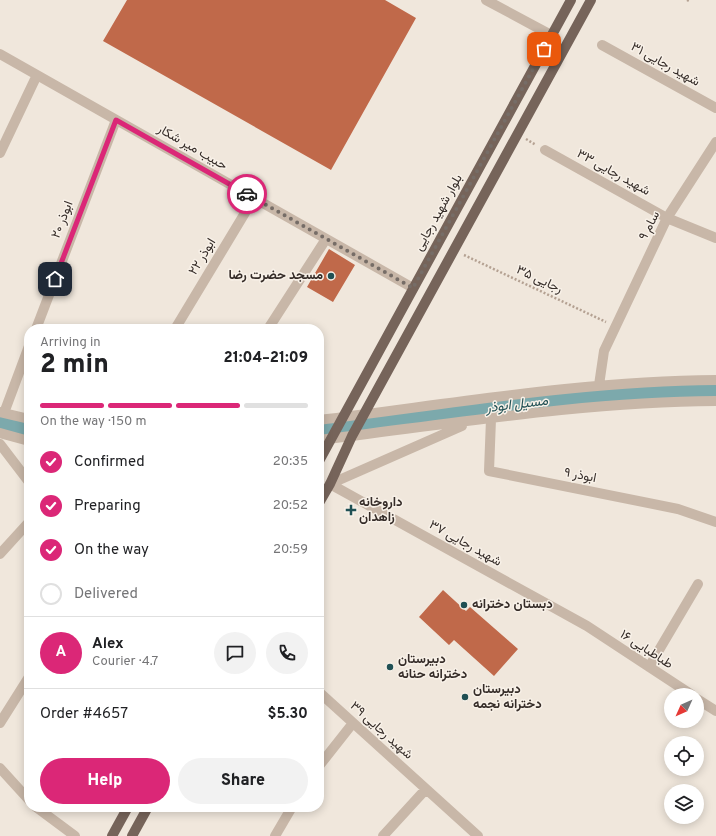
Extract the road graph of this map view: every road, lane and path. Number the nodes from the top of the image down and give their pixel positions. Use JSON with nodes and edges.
{"nodes":[{"id":1,"x":486,"y":0,"type":"edge"},
{"id":2,"x":571,"y":0,"type":"edge"},
{"id":3,"x":590,"y":0,"type":"edge"},
{"id":4,"x":551,"y":36,"type":"junction"},
{"id":5,"x":602,"y":45,"type":"dead end"},
{"id":6,"x":0,"y":54,"type":"edge"},
{"id":7,"x":37,"y":75,"type":"junction"},
{"id":8,"x":716,"y":108,"type":"edge"},
{"id":9,"x":116,"y":120,"type":"junction"},
{"id":10,"x":517,"y":134,"type":"junction"},
{"id":11,"x":716,"y":142,"type":"edge"},
{"id":12,"x":545,"y":150,"type":"joint"},
{"id":13,"x":0,"y":154,"type":"edge"},
{"id":14,"x":254,"y":198,"type":"junction"},
{"id":15,"x":667,"y":218,"type":"junction"},
{"id":16,"x":716,"y":238,"type":"edge"},
{"id":17,"x":326,"y":239,"type":"junction"},
{"id":18,"x":454,"y":250,"type":"junction"},
{"id":19,"x":413,"y":288,"type":"junction"},
{"id":20,"x":38,"y":324,"type":"edge"},
{"id":21,"x":177,"y":324,"type":"edge"},
{"id":22,"x":271,"y":324,"type":"edge"},
{"id":23,"x":615,"y":327,"type":"junction"},
{"id":24,"x":24,"y":358,"type":"edge"},
{"id":25,"x":716,"y":380,"type":"edge"},
{"id":26,"x":598,"y":385,"type":"junction"},
{"id":27,"x":716,"y":401,"type":"edge"},
{"id":28,"x":2,"y":412,"type":"edge"},
{"id":29,"x":364,"y":414,"type":"junction"},
{"id":30,"x":344,"y":416,"type":"junction"},
{"id":31,"x":24,"y":418,"type":"edge"},
{"id":32,"x":324,"y":419,"type":"edge"},
{"id":33,"x":491,"y":419,"type":"junction"},
{"id":34,"x":472,"y":422,"type":"junction"},
{"id":35,"x":0,"y":434,"type":"edge"},
{"id":36,"x":352,"y":436,"type":"junction"},
{"id":37,"x":331,"y":439,"type":"junction"},
{"id":38,"x":24,"y":440,"type":"edge"},
{"id":39,"x":324,"y":440,"type":"edge"},
{"id":40,"x":0,"y":444,"type":"edge"},
{"id":41,"x":324,"y":452,"type":"edge"},
{"id":42,"x":24,"y":475,"type":"edge"},
{"id":43,"x":330,"y":484,"type":"junction"},
{"id":44,"x":324,"y":494,"type":"edge"},
{"id":45,"x":716,"y":522,"type":"edge"},
{"id":46,"x":24,"y":528,"type":"edge"},
{"id":47,"x":0,"y":554,"type":"edge"},
{"id":48,"x":698,"y":584,"type":"dead end"},
{"id":49,"x":587,"y":626,"type":"joint"},
{"id":50,"x":649,"y":667,"type":"junction"},
{"id":51,"x":24,"y":685,"type":"edge"},
{"id":52,"x":681,"y":688,"type":"edge"},
{"id":53,"x":324,"y":697,"type":"edge"},
{"id":54,"x":704,"y":703,"type":"edge"},
{"id":55,"x":716,"y":711,"type":"edge"},
{"id":56,"x":0,"y":723,"type":"edge"},
{"id":57,"x":353,"y":723,"type":"junction"},
{"id":58,"x":324,"y":760,"type":"edge"},
{"id":59,"x":0,"y":768,"type":"edge"},
{"id":60,"x":426,"y":789,"type":"junction"},
{"id":61,"x":24,"y":794,"type":"edge"},
{"id":62,"x":43,"y":812,"type":"edge"},
{"id":63,"x":125,"y":812,"type":"edge"},
{"id":64,"x":145,"y":812,"type":"edge"},
{"id":65,"x":290,"y":812,"type":"edge"},
{"id":66,"x":279,"y":835,"type":"edge"},
{"id":67,"x":75,"y":836,"type":"edge"},
{"id":68,"x":112,"y":836,"type":"edge"},
{"id":69,"x":132,"y":836,"type":"edge"},
{"id":70,"x":383,"y":836,"type":"edge"},
{"id":71,"x":478,"y":836,"type":"edge"}],
"edges":[{"from":1,"to":4,"type":"street"},
{"from":2,"to":4,"type":"main road","name":"بلوار شهید رجایی"},
{"from":3,"to":10,"type":"main road"},
{"from":4,"to":19,"type":"main road","name":"بلوار شهید رجایی"},
{"from":5,"to":8,"type":"street","name":"شهید رجایی ۳۱"},
{"from":6,"to":7,"type":"street","name":"حبیب میر شکار"},
{"from":7,"to":9,"type":"street","name":"حبیب میر شکار"},
{"from":7,"to":13,"type":"street"},
{"from":9,"to":14,"type":"street","name":"حبیب میر شکار"},
{"from":9,"to":20,"type":"street","name":"ابوذر ۲۰"},
{"from":10,"to":12,"type":"path"},
{"from":10,"to":18,"type":"main road"},
{"from":11,"to":15,"type":"street","name":"سام ۹"},
{"from":12,"to":15,"type":"street","name":"شهید رجایی ۳۳"},
{"from":14,"to":17,"type":"street","name":"حبیب میر شکار"},
{"from":14,"to":21,"type":"street","name":"ابوذر ۲۲"},
{"from":15,"to":16,"type":"street","name":"شهید رجایی ۳۳"},
{"from":15,"to":23,"type":"street","name":"سام ۹"},
{"from":17,"to":19,"type":"street","name":"حبیب میر شکار"},
{"from":17,"to":22,"type":"street"},
{"from":18,"to":23,"type":"path","name":"رجایی ۳۵"},
{"from":18,"to":29,"type":"main road"},
{"from":19,"to":30,"type":"main road","name":"بلوار شهید رجایی"},
{"from":23,"to":26,"type":"street","name":"سام ۹"},
{"from":24,"to":28,"type":"street"},
{"from":25,"to":26,"type":"street"},
{"from":26,"to":29,"type":"street"},
{"from":27,"to":33,"type":"street"},
{"from":28,"to":31,"type":"street"},
{"from":29,"to":30,"type":"street"},
{"from":29,"to":36,"type":"main road"},
{"from":30,"to":32,"type":"street"},
{"from":30,"to":37,"type":"main road","name":"بلوار شهید رجایی"},
{"from":33,"to":34,"type":"street"},
{"from":33,"to":45,"type":"street","name":"ابوذر ۹"},
{"from":34,"to":36,"type":"street"},
{"from":34,"to":43,"type":"street"},
{"from":35,"to":38,"type":"street"},
{"from":36,"to":37,"type":"street"},
{"from":36,"to":43,"type":"main road"},
{"from":37,"to":39,"type":"street"},
{"from":37,"to":41,"type":"main road","name":"بلوار شهید رجایی"},
{"from":40,"to":42,"type":"street"},
{"from":43,"to":44,"type":"main road"},
{"from":43,"to":49,"type":"street","name":"شهید رجایی ۳۷"},
{"from":46,"to":47,"type":"street"},
{"from":48,"to":50,"type":"street"},
{"from":49,"to":50,"type":"street","name":"طباطبایی ۱۶"},
{"from":50,"to":52,"type":"street","name":"طباطبایی ۱۶"},
{"from":51,"to":56,"type":"street"},
{"from":53,"to":57,"type":"street","name":"شهید رجایی ۳۹"},
{"from":54,"to":55,"type":"street"},
{"from":57,"to":58,"type":"street"},
{"from":57,"to":60,"type":"street","name":"شهید رجایی ۳۹"},
{"from":59,"to":61,"type":"street"},
{"from":60,"to":70,"type":"street"},
{"from":60,"to":71,"type":"street","name":"شهید رجایی ۳۹"},
{"from":62,"to":67,"type":"street"},
{"from":63,"to":68,"type":"main road"},
{"from":64,"to":69,"type":"main road"},
{"from":65,"to":66,"type":"street"}]}
